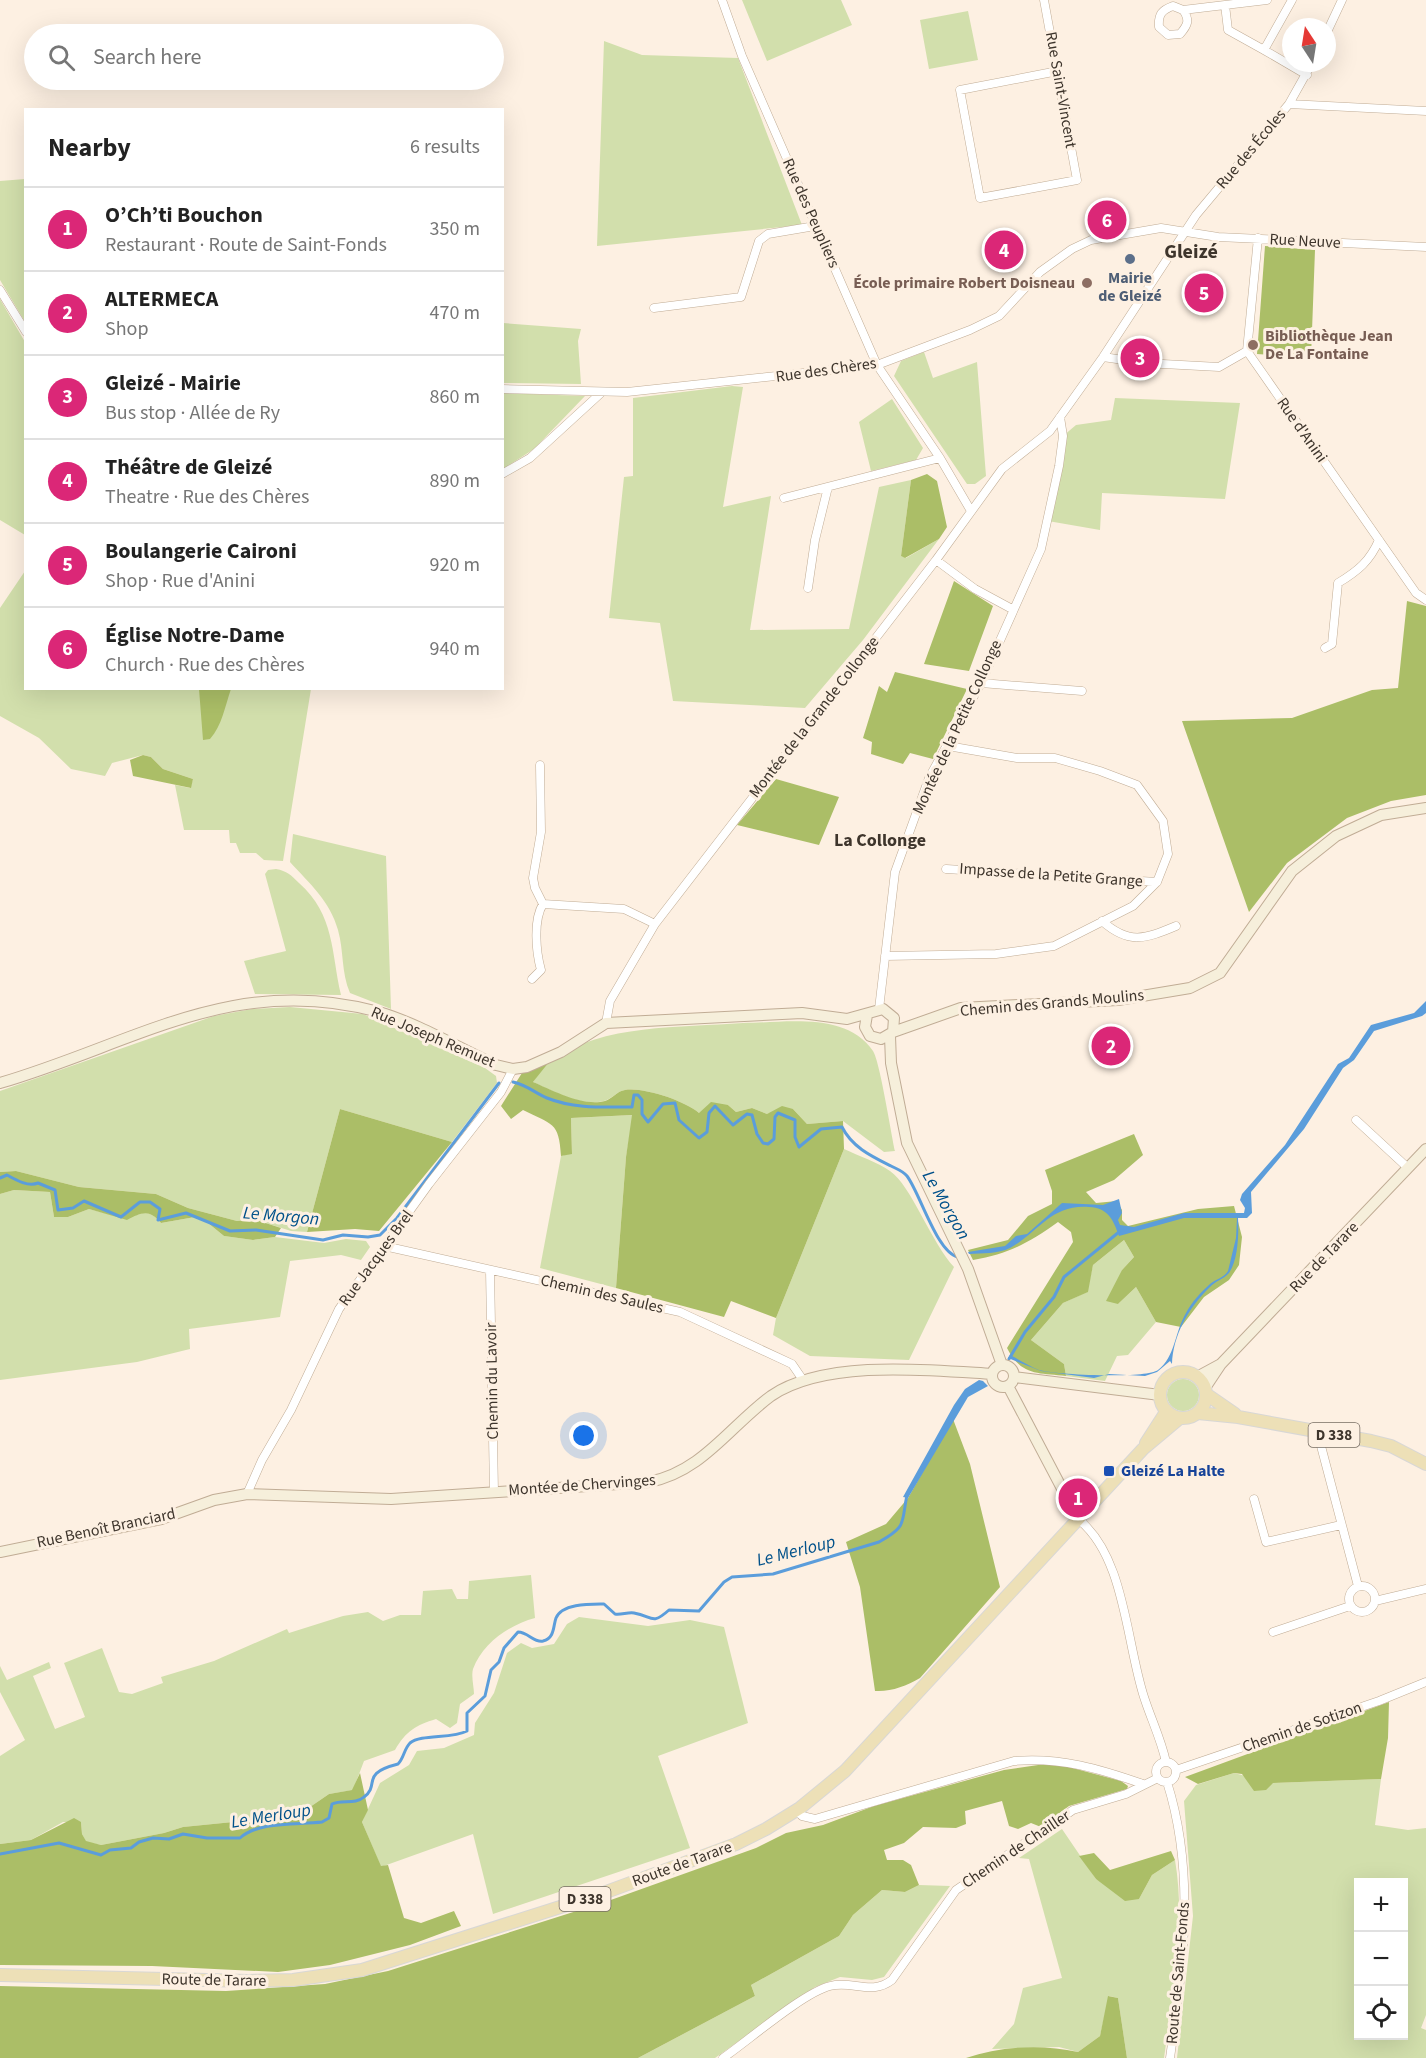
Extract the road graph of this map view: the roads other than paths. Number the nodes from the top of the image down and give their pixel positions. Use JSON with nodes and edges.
{"nodes":[{"id":1,"x":722,"y":0,"type":"edge"},
{"id":2,"x":1044,"y":0,"type":"edge"},
{"id":3,"x":1268,"y":0,"type":"edge"},
{"id":4,"x":1292,"y":0,"type":"edge"},
{"id":5,"x":1342,"y":0,"type":"edge"},
{"id":6,"x":1225,"y":5,"type":"junction"},
{"id":7,"x":1183,"y":10,"type":"dead end"},
{"id":8,"x":1334,"y":18,"type":"edge"},
{"id":9,"x":1264,"y":50,"type":"junction"},
{"id":10,"x":1058,"y":71,"type":"junction"},
{"id":11,"x":1308,"y":72,"type":"edge"},
{"id":12,"x":1307,"y":75,"type":"junction"},
{"id":13,"x":1289,"y":104,"type":"junction"},
{"id":14,"x":1426,"y":111,"type":"edge"},
{"id":15,"x":815,"y":226,"type":"junction"},
{"id":16,"x":1184,"y":232,"type":"junction"},
{"id":17,"x":1258,"y":238,"type":"junction"},
{"id":18,"x":1426,"y":247,"type":"edge"},
{"id":19,"x":0,"y":290,"type":"edge"},
{"id":20,"x":654,"y":308,"type":"dead end"},
{"id":21,"x":24,"y":329,"type":"edge"},
{"id":22,"x":1247,"y":351,"type":"junction"},
{"id":23,"x":1103,"y":357,"type":"junction"},
{"id":24,"x":877,"y":365,"type":"junction"},
{"id":25,"x":504,"y":388,"type":"edge"},
{"id":26,"x":601,"y":393,"type":"junction"},
{"id":27,"x":1060,"y":417,"type":"junction"},
{"id":28,"x":940,"y":458,"type":"junction"},
{"id":29,"x":504,"y":473,"type":"edge"},
{"id":30,"x":828,"y":487,"type":"junction"},
{"id":31,"x":784,"y":498,"type":"dead end"},
{"id":32,"x":970,"y":512,"type":"junction"},
{"id":33,"x":1379,"y":540,"type":"junction"},
{"id":34,"x":936,"y":560,"type":"junction"},
{"id":35,"x":808,"y":588,"type":"dead end"},
{"id":36,"x":1426,"y":600,"type":"edge"},
{"id":37,"x":1012,"y":609,"type":"junction"},
{"id":38,"x":1325,"y":648,"type":"dead end"},
{"id":39,"x":981,"y":683,"type":"junction"},
{"id":40,"x":1082,"y":691,"type":"dead end"},
{"id":41,"x":948,"y":746,"type":"junction"},
{"id":42,"x":540,"y":765,"type":"dead end"},
{"id":43,"x":1426,"y":808,"type":"edge"},
{"id":44,"x":946,"y":869,"type":"dead end"},
{"id":45,"x":1157,"y":882,"type":"junction"},
{"id":46,"x":543,"y":904,"type":"junction"},
{"id":47,"x":1102,"y":921,"type":"junction"},
{"id":48,"x":655,"y":924,"type":"junction"},
{"id":49,"x":1176,"y":927,"type":"dead end"},
{"id":50,"x":885,"y":956,"type":"junction"},
{"id":51,"x":532,"y":979,"type":"dead end"},
{"id":52,"x":879,"y":1008,"type":"junction"},
{"id":53,"x":892,"y":1014,"type":"junction"},
{"id":54,"x":867,"y":1015,"type":"junction"},
{"id":55,"x":928,"y":1018,"type":"junction"},
{"id":56,"x":847,"y":1019,"type":"junction"},
{"id":57,"x":606,"y":1023,"type":"junction"},
{"id":58,"x":868,"y":1033,"type":"junction"},
{"id":59,"x":892,"y":1034,"type":"junction"},
{"id":60,"x":891,"y":1063,"type":"junction"},
{"id":61,"x":513,"y":1069,"type":"junction"},
{"id":62,"x":0,"y":1083,"type":"edge"},
{"id":63,"x":1356,"y":1120,"type":"dead end"},
{"id":64,"x":1426,"y":1149,"type":"edge"},
{"id":65,"x":1408,"y":1168,"type":"junction"},
{"id":66,"x":384,"y":1246,"type":"junction"},
{"id":67,"x":490,"y":1270,"type":"junction"},
{"id":68,"x":1221,"y":1364,"type":"junction"},
{"id":69,"x":1002,"y":1365,"type":"junction"},
{"id":70,"x":992,"y":1374,"type":"junction"},
{"id":71,"x":1197,"y":1377,"type":"junction"},
{"id":72,"x":803,"y":1380,"type":"junction"},
{"id":73,"x":1011,"y":1382,"type":"junction"},
{"id":74,"x":1206,"y":1391,"type":"junction"},
{"id":75,"x":1160,"y":1395,"type":"junction"},
{"id":76,"x":1166,"y":1412,"type":"junction"},
{"id":77,"x":1198,"y":1413,"type":"junction"},
{"id":78,"x":1238,"y":1417,"type":"junction"},
{"id":79,"x":1180,"y":1418,"type":"junction"},
{"id":80,"x":1324,"y":1433,"type":"junction"},
{"id":81,"x":1143,"y":1449,"type":"junction"},
{"id":82,"x":1426,"y":1464,"type":"edge"},
{"id":83,"x":494,"y":1492,"type":"junction"},
{"id":84,"x":247,"y":1494,"type":"junction"},
{"id":85,"x":1254,"y":1498,"type":"dead end"},
{"id":86,"x":1078,"y":1519,"type":"junction"},
{"id":87,"x":1341,"y":1525,"type":"junction"},
{"id":88,"x":0,"y":1552,"type":"edge"},
{"id":89,"x":1358,"y":1586,"type":"junction"},
{"id":90,"x":1426,"y":1589,"type":"edge"},
{"id":91,"x":1375,"y":1601,"type":"junction"},
{"id":92,"x":1350,"y":1606,"type":"junction"},
{"id":93,"x":1273,"y":1632,"type":"dead end"},
{"id":94,"x":1426,"y":1682,"type":"edge"},
{"id":95,"x":1166,"y":1762,"type":"junction"},
{"id":96,"x":1176,"y":1770,"type":"junction"},
{"id":97,"x":1158,"y":1778,"type":"junction"},
{"id":98,"x":1167,"y":1782,"type":"junction"},
{"id":99,"x":1143,"y":1784,"type":"junction"},
{"id":100,"x":796,"y":1810,"type":"junction"},
{"id":101,"x":0,"y":1975,"type":"edge"},
{"id":102,"x":723,"y":2058,"type":"edge"},
{"id":103,"x":1170,"y":2058,"type":"edge"}],
"edges":[{"from":1,"to":15,"type":"street","name":"Rue des Peupliers"},
{"from":2,"to":10,"type":"street","name":"Rue Saint-Vincent"},
{"from":3,"to":6,"type":"street"},
{"from":4,"to":9,"type":"street"},
{"from":5,"to":8,"type":"street"},
{"from":6,"to":7,"type":"street"},
{"from":6,"to":9,"type":"street"},
{"from":9,"to":12,"type":"street"},
{"from":10,"to":10,"type":"street","name":"Rue Saint-Vincent"},
{"from":11,"to":12,"type":"street","name":"Rue des Écoles"},
{"from":12,"to":13,"type":"street","name":"Rue des Écoles"},
{"from":13,"to":14,"type":"street"},
{"from":13,"to":16,"type":"street","name":"Rue des Écoles"},
{"from":15,"to":20,"type":"street"},
{"from":15,"to":24,"type":"street","name":"Rue des Peupliers"},
{"from":16,"to":17,"type":"street","name":"Rue Neuve"},
{"from":16,"to":23,"type":"street","name":"Rue des Écoles"},
{"from":16,"to":24,"type":"street","name":"Rue des Chères"},
{"from":17,"to":18,"type":"street","name":"Rue Neuve"},
{"from":17,"to":22,"type":"street"},
{"from":19,"to":21,"type":"street"},
{"from":22,"to":23,"type":"street"},
{"from":22,"to":33,"type":"street","name":"Rue d'Anini"},
{"from":23,"to":27,"type":"street"},
{"from":24,"to":26,"type":"street","name":"Rue des Chères"},
{"from":24,"to":28,"type":"street","name":"Rue des Peupliers"},
{"from":25,"to":26,"type":"street","name":"Rue des Chères"},
{"from":26,"to":29,"type":"street"},
{"from":27,"to":32,"type":"street","name":"Montée de la Grande Collonge"},
{"from":27,"to":37,"type":"street","name":"Montée de la Petite Collonge"},
{"from":28,"to":30,"type":"street"},
{"from":28,"to":32,"type":"street","name":"Rue des Peupliers"},
{"from":30,"to":31,"type":"street"},
{"from":30,"to":35,"type":"street"},
{"from":32,"to":34,"type":"street","name":"Montée de la Grande Collonge"},
{"from":33,"to":36,"type":"street","name":"Rue d'Anini"},
{"from":33,"to":38,"type":"street"},
{"from":34,"to":37,"type":"street"},
{"from":34,"to":48,"type":"street","name":"Montée de la Grande Collonge"},
{"from":37,"to":39,"type":"street","name":"Montée de la Petite Collonge"},
{"from":39,"to":40,"type":"street"},
{"from":39,"to":41,"type":"street","name":"Montée de la Petite Collonge"},
{"from":41,"to":45,"type":"street"},
{"from":41,"to":50,"type":"street","name":"Montée de la Petite Collonge"},
{"from":42,"to":46,"type":"street"},
{"from":43,"to":55,"type":"street","name":"Chemin des Grands Moulins"},
{"from":44,"to":45,"type":"street","name":"Impasse de la Petite Grange"},
{"from":45,"to":47,"type":"street"},
{"from":46,"to":48,"type":"street"},
{"from":46,"to":51,"type":"street"},
{"from":47,"to":49,"type":"street"},
{"from":47,"to":50,"type":"street"},
{"from":48,"to":57,"type":"street","name":"Montée de la Grande Collonge"},
{"from":50,"to":52,"type":"street","name":"Montée de la Petite Collonge"},
{"from":52,"to":53,"type":"street"},
{"from":52,"to":54,"type":"street"},
{"from":53,"to":55,"type":"street","name":"Chemin des Grands Moulins"},
{"from":53,"to":59,"type":"street"},
{"from":54,"to":56,"type":"street","name":"Rue Joseph Remuet"},
{"from":54,"to":58,"type":"street"},
{"from":55,"to":59,"type":"street","name":"Chemin des Grands Moulins"},
{"from":56,"to":57,"type":"street","name":"Rue Joseph Remuet"},
{"from":56,"to":58,"type":"street"},
{"from":57,"to":61,"type":"street","name":"Rue Joseph Remuet"},
{"from":58,"to":59,"type":"street"},
{"from":58,"to":60,"type":"street"},
{"from":59,"to":60,"type":"street"},
{"from":60,"to":69,"type":"street"},
{"from":61,"to":62,"type":"street","name":"Rue Joseph Remuet"},
{"from":61,"to":66,"type":"street","name":"Rue Jacques Brel"},
{"from":63,"to":65,"type":"street"},
{"from":64,"to":65,"type":"street","name":"Rue de Tarare"},
{"from":65,"to":68,"type":"street","name":"Rue de Tarare"},
{"from":66,"to":67,"type":"street","name":"Chemin des Saules"},
{"from":66,"to":84,"type":"street","name":"Rue Jacques Brel"},
{"from":67,"to":72,"type":"street","name":"Chemin des Saules"},
{"from":67,"to":83,"type":"street","name":"Chemin du Lavoir"},
{"from":68,"to":71,"type":"street","name":"Rue de Tarare"},
{"from":68,"to":74,"type":"street","name":"Rue de Tarare"},
{"from":69,"to":70,"type":"street"},
{"from":69,"to":73,"type":"street"},
{"from":70,"to":72,"type":"street","name":"Montée de Chervinges"},
{"from":70,"to":73,"type":"street"},
{"from":71,"to":74,"type":"main road"},
{"from":71,"to":75,"type":"main road"},
{"from":72,"to":83,"type":"street","name":"Montée de Chervinges"},
{"from":73,"to":75,"type":"street"},
{"from":73,"to":86,"type":"street"},
{"from":74,"to":77,"type":"main road"},
{"from":74,"to":78,"type":"main road","number":"D 338"},
{"from":75,"to":76,"type":"main road"},
{"from":76,"to":79,"type":"main road"},
{"from":76,"to":81,"type":"main road","name":"Route de Tarare","number":"D 338"},
{"from":77,"to":78,"type":"main road","number":"D 338"},
{"from":77,"to":79,"type":"main road"},
{"from":78,"to":80,"type":"main road","number":"D 338"},
{"from":79,"to":81,"type":"main road","name":"Route de Tarare","number":"D 338"},
{"from":80,"to":82,"type":"main road","number":"D 338"},
{"from":80,"to":87,"type":"street"},
{"from":81,"to":86,"type":"main road","name":"Route de Tarare","number":"D 338"},
{"from":83,"to":84,"type":"street","name":"Montée de Chervinges"},
{"from":84,"to":88,"type":"street","name":"Rue Benoît Branciard"},
{"from":85,"to":87,"type":"street"},
{"from":86,"to":95,"type":"street"},
{"from":86,"to":100,"type":"main road","name":"Route de Tarare","number":"D 338"},
{"from":87,"to":89,"type":"street"},
{"from":89,"to":91,"type":"street"},
{"from":89,"to":92,"type":"street"},
{"from":90,"to":91,"type":"street"},
{"from":91,"to":92,"type":"street"},
{"from":92,"to":93,"type":"street"},
{"from":94,"to":96,"type":"street","name":"Chemin de Sotizon"},
{"from":95,"to":96,"type":"street"},
{"from":95,"to":97,"type":"street"},
{"from":96,"to":98,"type":"street"},
{"from":97,"to":98,"type":"street"},
{"from":97,"to":99,"type":"street","name":"Chemin de Chailler"},
{"from":98,"to":103,"type":"street","name":"Route de Saint-Fonds"},
{"from":99,"to":100,"type":"street"},
{"from":99,"to":102,"type":"street","name":"Chemin de Chailler"},
{"from":100,"to":101,"type":"main road","name":"Route de Tarare","number":"D 338"}]}
